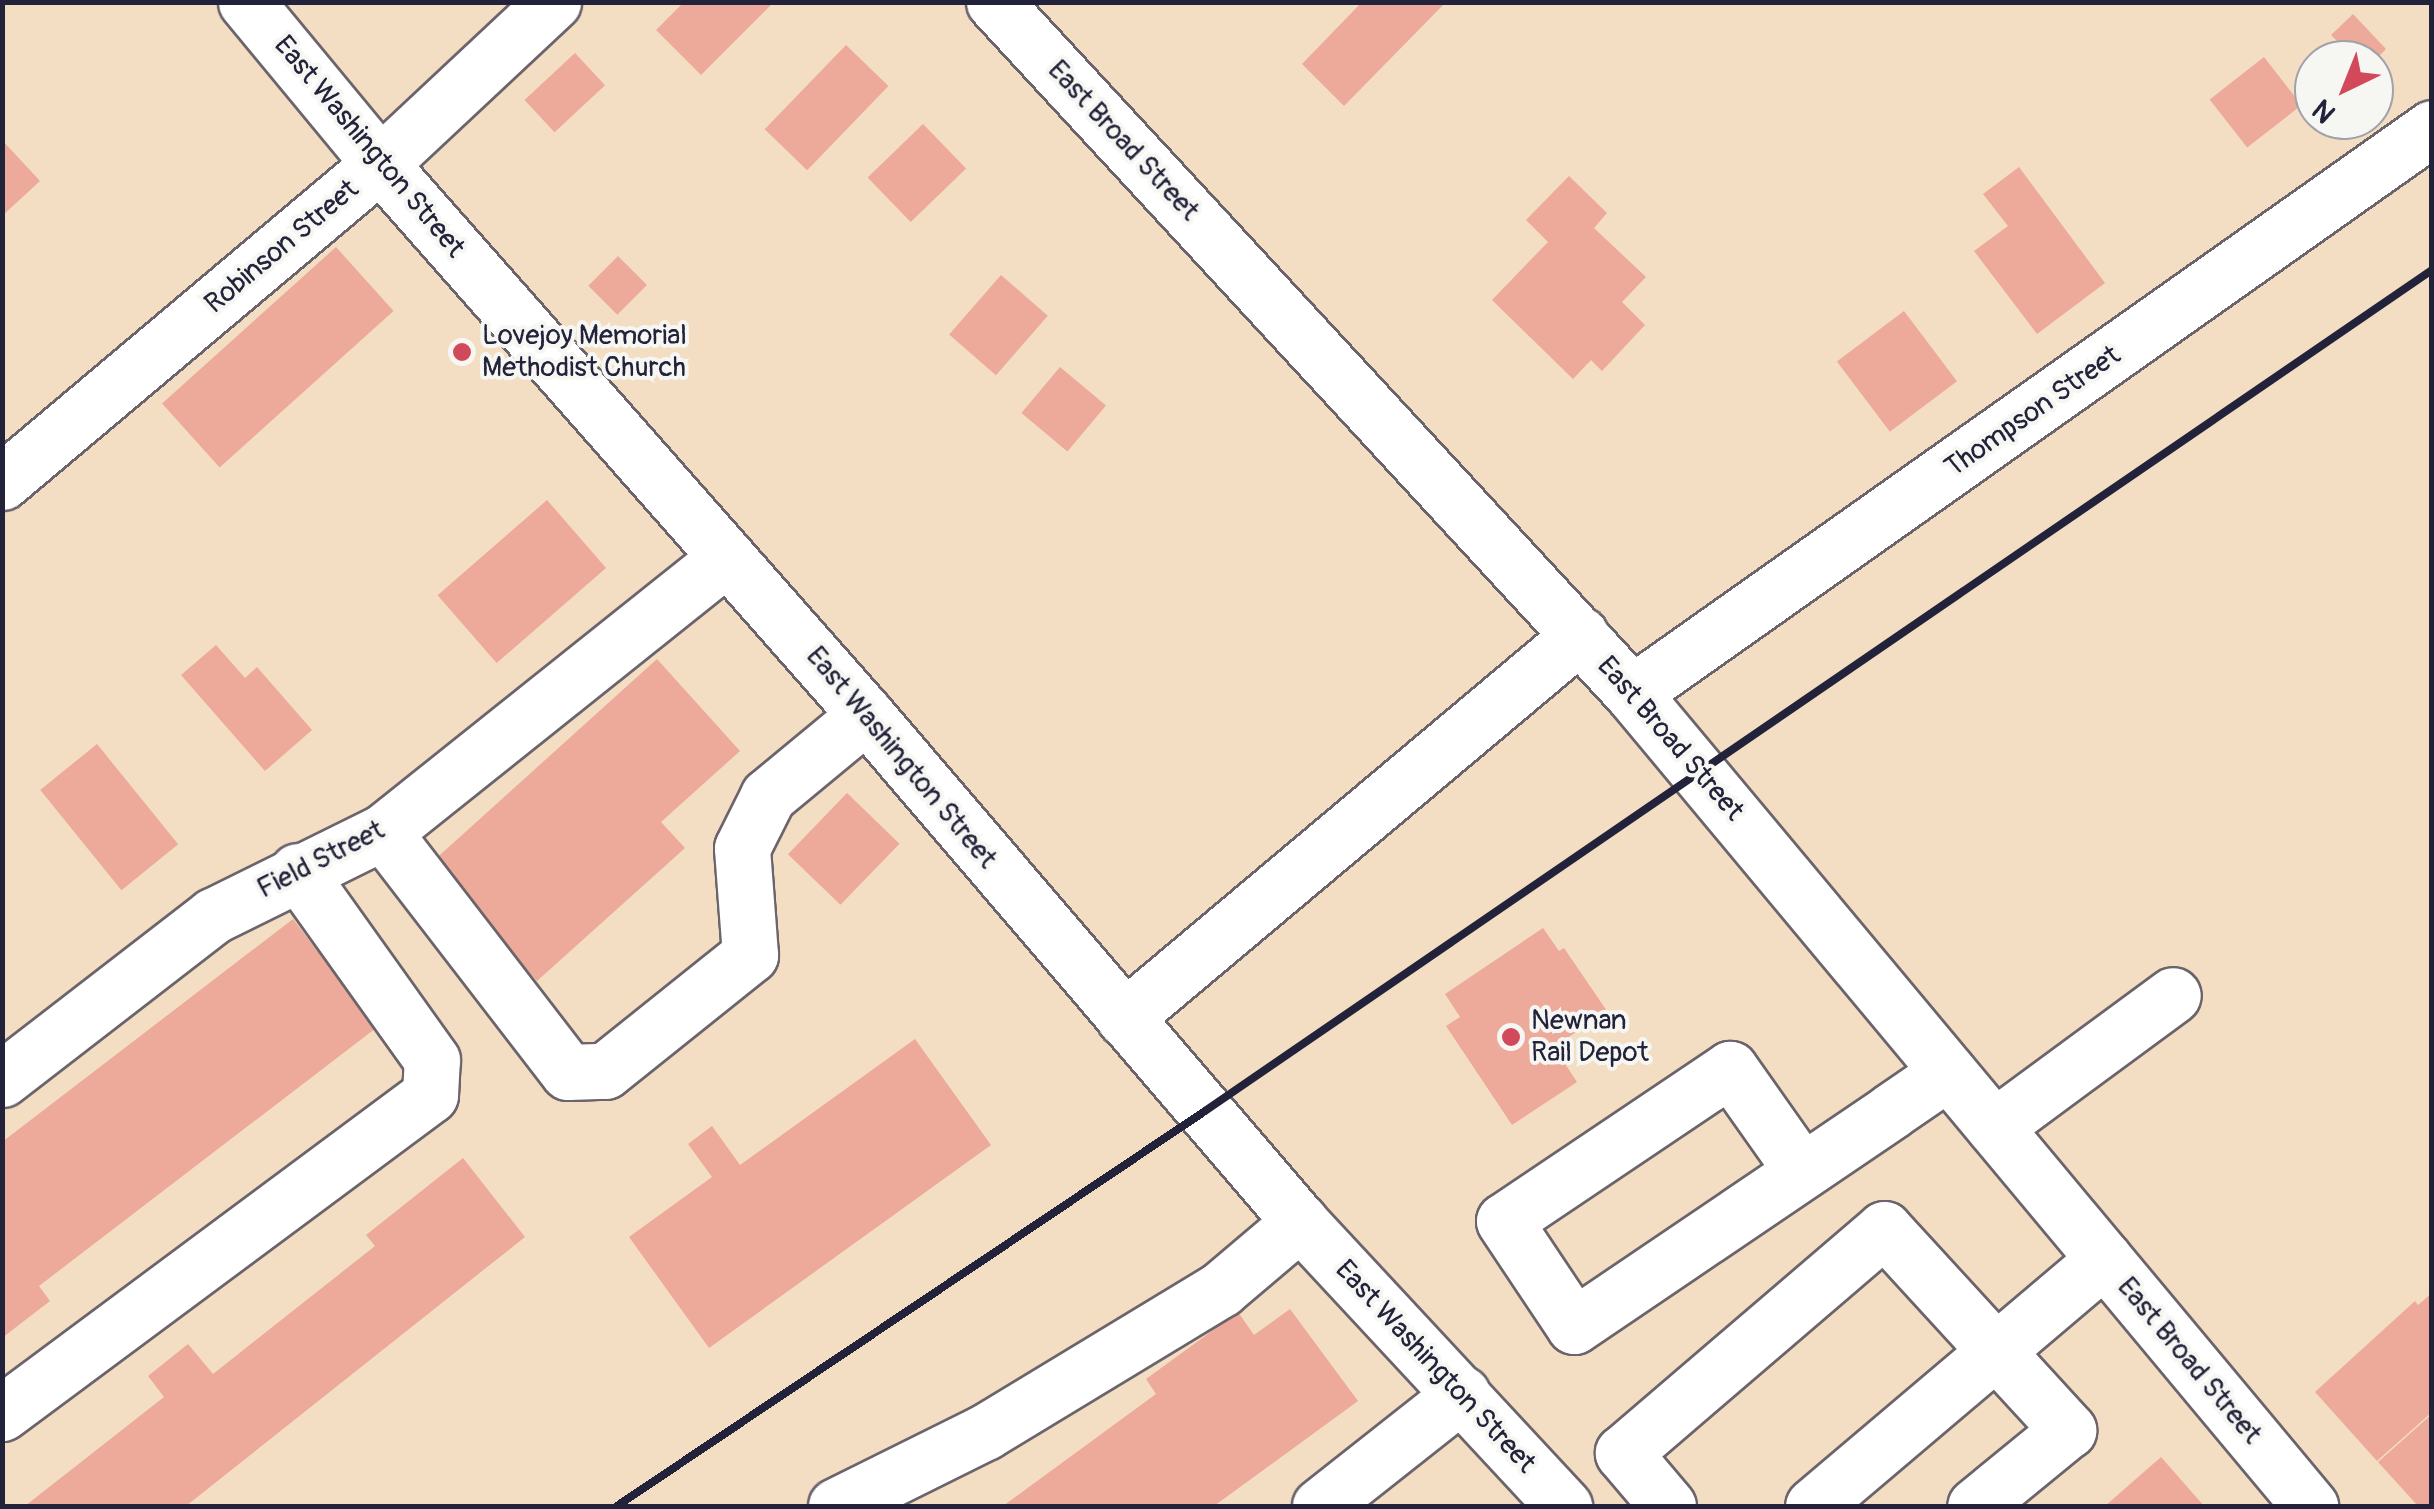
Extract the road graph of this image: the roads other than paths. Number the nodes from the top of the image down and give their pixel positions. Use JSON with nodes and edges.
{"nodes":[{"id":1,"x":246,"y":2,"type":"edge"},
{"id":2,"x":553,"y":2,"type":"edge"},
{"id":3,"x":994,"y":2,"type":"edge"},
{"id":4,"x":2432,"y":128,"type":"edge"},
{"id":5,"x":380,"y":164,"type":"junction"},
{"id":6,"x":2,"y":482,"type":"edge"},
{"id":7,"x":728,"y":557,"type":"junction"},
{"id":8,"x":1580,"y":635,"type":"junction"},
{"id":9,"x":1632,"y":692,"type":"junction"},
{"id":10,"x":866,"y":715,"type":"junction"},
{"id":11,"x":383,"y":832,"type":"junction"},
{"id":12,"x":297,"y":871,"type":"junction"},
{"id":13,"x":2173,"y":995,"type":"dead end"},
{"id":14,"x":1124,"y":1018,"type":"junction"},
{"id":15,"x":1948,"y":1072,"type":"junction"},
{"id":16,"x":2,"y":1079,"type":"edge"},
{"id":17,"x":1994,"y":1127,"type":"junction"},
{"id":18,"x":1802,"y":1171,"type":"junction"},
{"id":19,"x":1300,"y":1222,"type":"junction"},
{"id":20,"x":2104,"y":1259,"type":"junction"},
{"id":21,"x":1998,"y":1348,"type":"junction"},
{"id":22,"x":1462,"y":1394,"type":"junction"},
{"id":23,"x":2,"y":1412,"type":"edge"},
{"id":24,"x":1623,"y":1452,"type":"junction"},
{"id":25,"x":1563,"y":1505,"type":"edge"},
{"id":26,"x":836,"y":1506,"type":"edge"},
{"id":27,"x":1320,"y":1506,"type":"edge"},
{"id":28,"x":1668,"y":1506,"type":"edge"},
{"id":29,"x":1813,"y":1506,"type":"edge"},
{"id":30,"x":1975,"y":1506,"type":"edge"},
{"id":31,"x":2310,"y":1506,"type":"edge"}],
"edges":[{"from":1,"to":5,"type":"street","name":"East Washington Street"},
{"from":2,"to":5,"type":"street","name":"Robinson Street"},
{"from":3,"to":8,"type":"street","name":"East Broad Street"},
{"from":4,"to":9,"type":"street","name":"Thompson Street"},
{"from":5,"to":6,"type":"street","name":"Robinson Street"},
{"from":5,"to":7,"type":"street","name":"East Washington Street"},
{"from":7,"to":10,"type":"street","name":"East Washington Street"},
{"from":7,"to":11,"type":"street","name":"Field Street"},
{"from":8,"to":9,"type":"street","name":"East Broad Street"},
{"from":8,"to":14,"type":"street"},
{"from":9,"to":15,"type":"street","name":"East Broad Street"},
{"from":10,"to":11,"type":"street"},
{"from":10,"to":14,"type":"street","name":"East Washington Street"},
{"from":11,"to":12,"type":"street","name":"Field Street"},
{"from":12,"to":16,"type":"street","name":"Field Street"},
{"from":12,"to":23,"type":"street"},
{"from":13,"to":17,"type":"street"},
{"from":14,"to":19,"type":"street","name":"East Washington Street"},
{"from":15,"to":17,"type":"street","name":"East Broad Street"},
{"from":15,"to":18,"type":"street"},
{"from":17,"to":20,"type":"street","name":"East Broad Street"},
{"from":18,"to":18,"type":"street"},
{"from":19,"to":22,"type":"street","name":"East Washington Street"},
{"from":19,"to":26,"type":"street"},
{"from":20,"to":21,"type":"street"},
{"from":20,"to":31,"type":"street","name":"East Broad Street"},
{"from":21,"to":24,"type":"street"},
{"from":21,"to":29,"type":"street"},
{"from":21,"to":30,"type":"street"},
{"from":22,"to":25,"type":"street","name":"East Washington Street"},
{"from":22,"to":27,"type":"street"},
{"from":24,"to":25,"type":"street"},
{"from":24,"to":28,"type":"street"}]}
